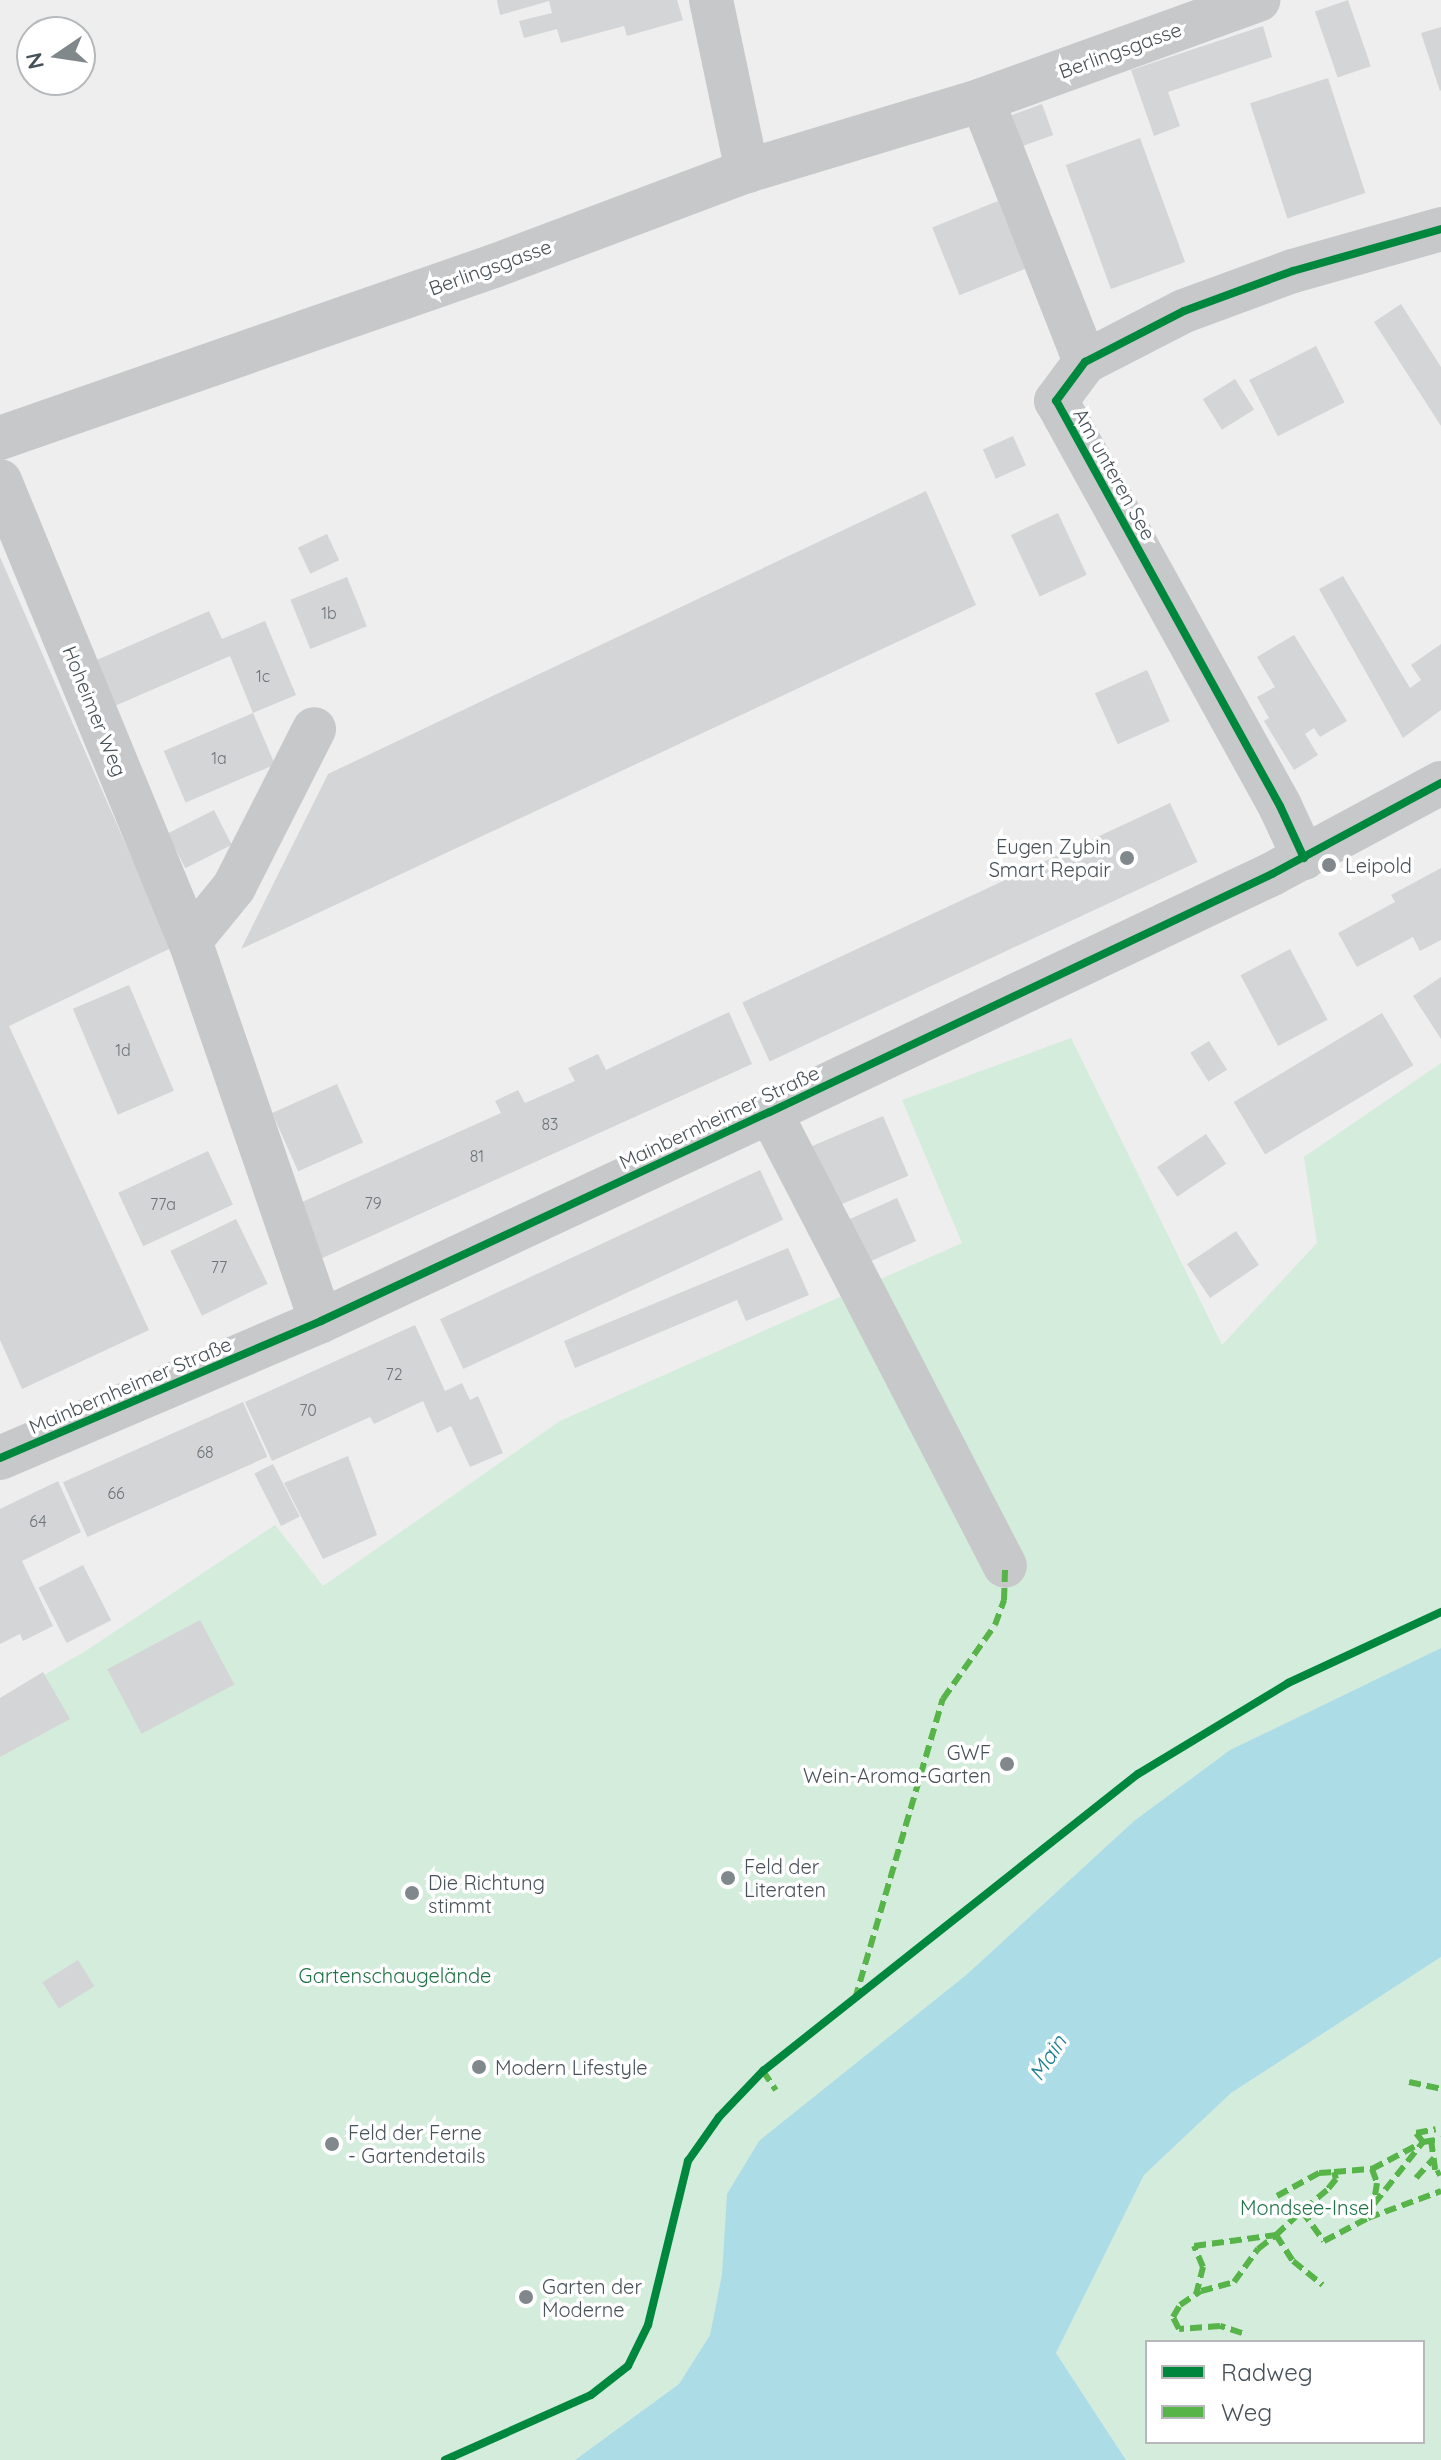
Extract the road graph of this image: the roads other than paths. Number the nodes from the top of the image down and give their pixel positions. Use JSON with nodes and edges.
{"nodes":[{"id":1,"x":711,"y":0,"type":"edge"},
{"id":2,"x":1259,"y":0,"type":"edge"},
{"id":3,"x":982,"y":100,"type":"junction"},
{"id":4,"x":747,"y":171,"type":"junction"},
{"id":5,"x":1441,"y":229,"type":"edge"},
{"id":6,"x":1085,"y":362,"type":"junction"},
{"id":7,"x":0,"y":438,"type":"edge"},
{"id":8,"x":0,"y":481,"type":"edge"},
{"id":9,"x":314,"y":729,"type":"dead end"},
{"id":10,"x":1441,"y":783,"type":"edge"},
{"id":11,"x":1304,"y":858,"type":"junction"},
{"id":12,"x":190,"y":941,"type":"junction"},
{"id":13,"x":770,"y":1112,"type":"junction"},
{"id":14,"x":321,"y":1321,"type":"junction"},
{"id":15,"x":0,"y":1458,"type":"edge"},
{"id":16,"x":1005,"y":1566,"type":"dead end"}],
"edges":[{"from":1,"to":4,"type":"street"},
{"from":2,"to":3,"type":"street","name":"Berlingsgasse"},
{"from":3,"to":4,"type":"street","name":"Berlingsgasse"},
{"from":3,"to":6,"type":"street"},
{"from":4,"to":7,"type":"street","name":"Berlingsgasse"},
{"from":5,"to":6,"type":"street","name":"Am unteren See"},
{"from":6,"to":11,"type":"street","name":"Am unteren See"},
{"from":8,"to":12,"type":"street","name":"Hoheimer Weg"},
{"from":9,"to":12,"type":"street"},
{"from":10,"to":11,"type":"street","name":"Mainbernheimer Straße"},
{"from":11,"to":13,"type":"street","name":"Mainbernheimer Straße"},
{"from":12,"to":14,"type":"street","name":"Hoheimer Weg"},
{"from":13,"to":14,"type":"street","name":"Mainbernheimer Straße"},
{"from":13,"to":16,"type":"street"},
{"from":14,"to":15,"type":"street","name":"Mainbernheimer Straße"}]}
